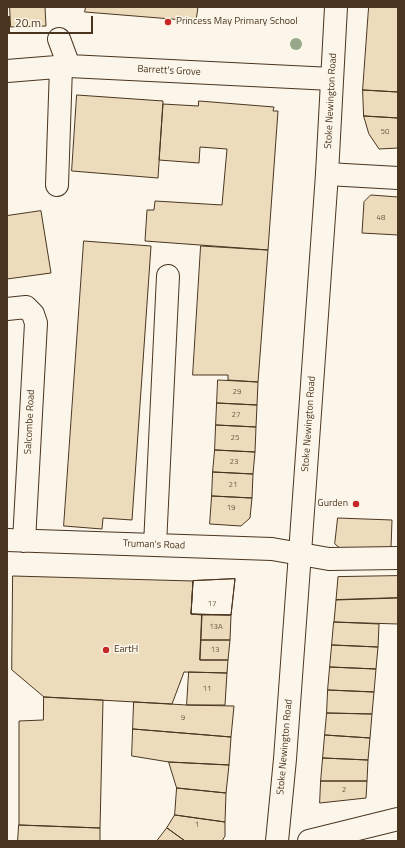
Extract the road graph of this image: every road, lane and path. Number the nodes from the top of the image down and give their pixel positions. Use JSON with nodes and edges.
{"nodes":[{"id":1,"x":336,"y":7,"type":"edge"},
{"id":2,"x":59,"y":39,"type":"dead end"},
{"id":3,"x":65,"y":67,"type":"junction"},
{"id":4,"x":7,"y":71,"type":"edge"},
{"id":5,"x":332,"y":79,"type":"junction"},
{"id":6,"x":327,"y":174,"type":"junction"},
{"id":7,"x":398,"y":178,"type":"edge"},
{"id":8,"x":57,"y":185,"type":"dead end"},
{"id":9,"x":168,"y":276,"type":"dead end"},
{"id":10,"x":16,"y":308,"type":"edge"},
{"id":11,"x":21,"y":525,"type":"edge"},
{"id":12,"x":155,"y":545,"type":"junction"},
{"id":13,"x":300,"y":553,"type":"junction"},
{"id":14,"x":398,"y":558,"type":"edge"},
{"id":15,"x":398,"y":819,"type":"edge"},
{"id":16,"x":277,"y":841,"type":"edge"},
{"id":17,"x":309,"y":841,"type":"edge"}],
"edges":[{"from":1,"to":5,"type":"main road","name":"Stoke Newington Road"},
{"from":2,"to":3,"type":"main road"},
{"from":3,"to":4,"type":"main road","name":"Barrett's Grove"},
{"from":3,"to":5,"type":"main road","name":"Barrett's Grove"},
{"from":3,"to":8,"type":"main road"},
{"from":5,"to":6,"type":"main road","name":"Stoke Newington Road"},
{"from":6,"to":7,"type":"main road"},
{"from":6,"to":13,"type":"main road","name":"Stoke Newington Road"},
{"from":9,"to":12,"type":"main road"},
{"from":10,"to":11,"type":"main road","name":"Salcombe Road"},
{"from":11,"to":12,"type":"main road","name":"Truman's Road"},
{"from":12,"to":13,"type":"main road","name":"Truman's Road"},
{"from":13,"to":14,"type":"main road","name":"Truman's Road"},
{"from":13,"to":16,"type":"main road","name":"Stoke Newington Road"},
{"from":15,"to":17,"type":"main road"}]}
